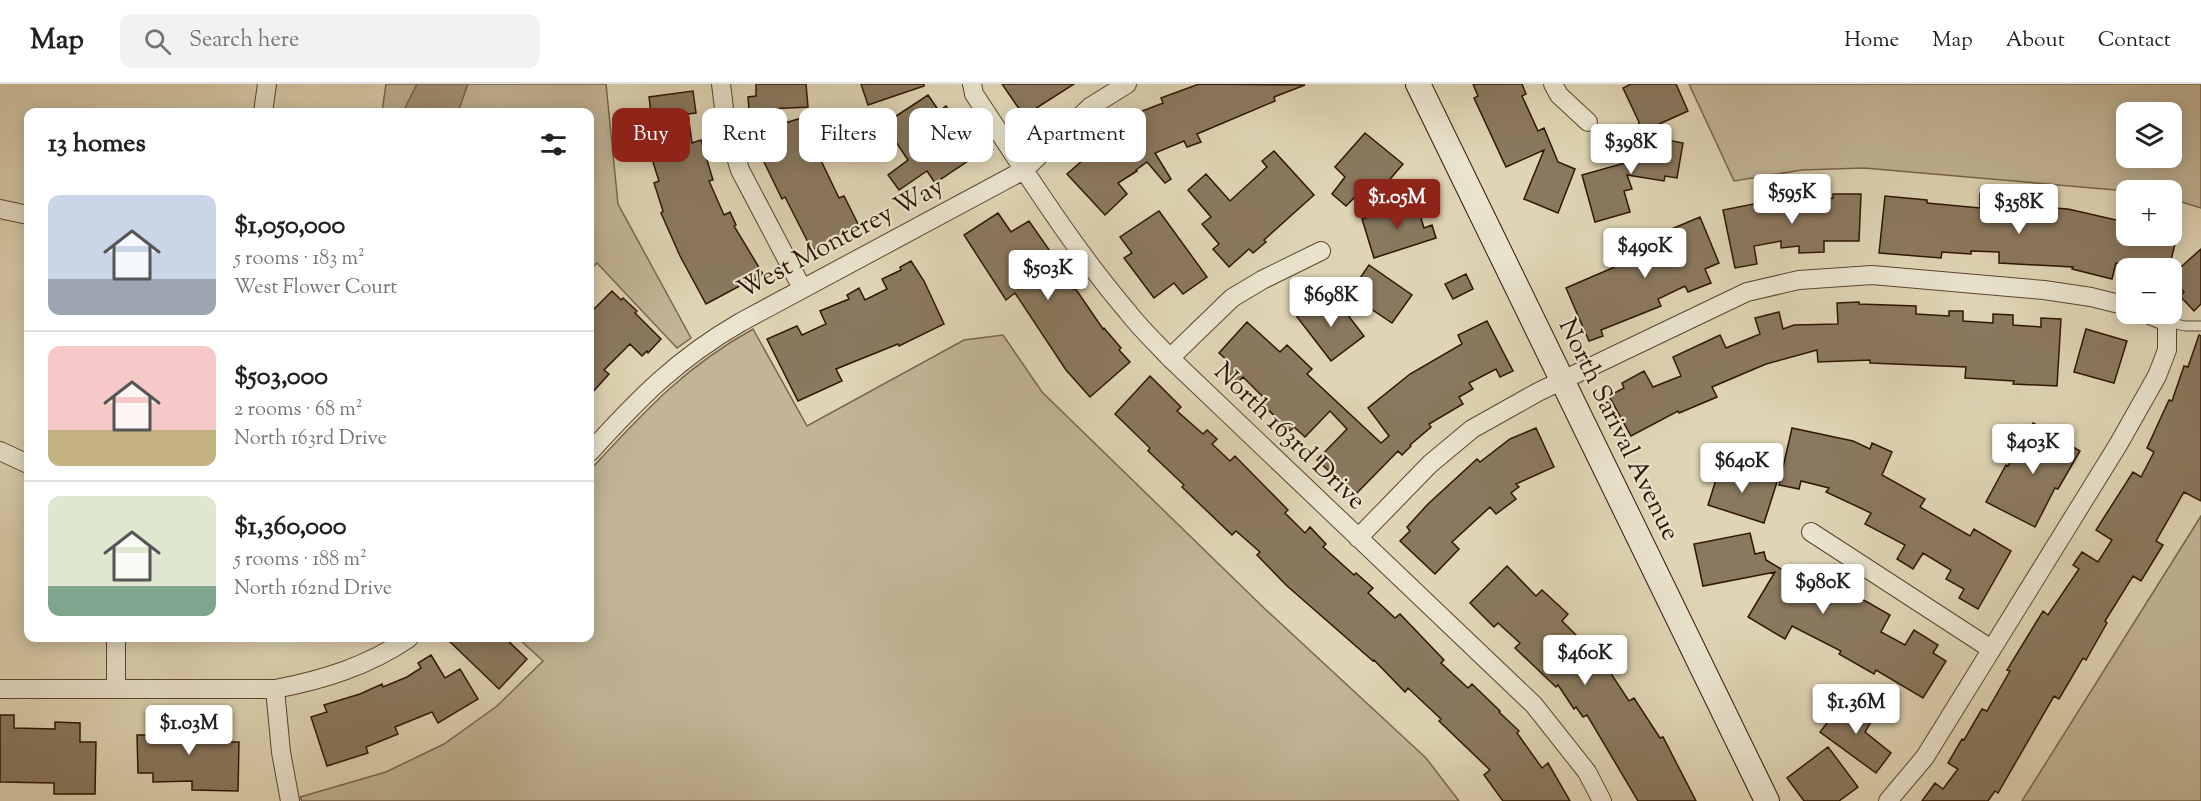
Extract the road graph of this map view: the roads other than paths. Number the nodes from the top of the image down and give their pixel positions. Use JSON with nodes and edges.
{"nodes":[{"id":1,"x":267,"y":84,"type":"edge"},
{"id":2,"x":721,"y":84,"type":"edge"},
{"id":3,"x":972,"y":84,"type":"edge"},
{"id":4,"x":1127,"y":84,"type":"edge"},
{"id":5,"x":1418,"y":84,"type":"edge"},
{"id":6,"x":1553,"y":84,"type":"edge"},
{"id":7,"x":264,"y":108,"type":"edge"},
{"id":8,"x":1588,"y":122,"type":"dead end"},
{"id":9,"x":1024,"y":170,"type":"junction"},
{"id":10,"x":0,"y":209,"type":"edge"},
{"id":11,"x":24,"y":214,"type":"edge"},
{"id":12,"x":1321,"y":251,"type":"dead end"},
{"id":13,"x":802,"y":288,"type":"junction"},
{"id":14,"x":2116,"y":303,"type":"edge"},
{"id":15,"x":2167,"y":324,"type":"edge"},
{"id":16,"x":2176,"y":324,"type":"edge"},
{"id":17,"x":2201,"y":326,"type":"edge"},
{"id":18,"x":1170,"y":358,"type":"junction"},
{"id":19,"x":1563,"y":380,"type":"junction"},
{"id":20,"x":594,"y":448,"type":"edge"},
{"id":21,"x":0,"y":451,"type":"edge"},
{"id":22,"x":24,"y":462,"type":"edge"},
{"id":23,"x":1811,"y":532,"type":"dead end"},
{"id":24,"x":1358,"y":538,"type":"junction"},
{"id":25,"x":116,"y":642,"type":"edge"},
{"id":26,"x":402,"y":642,"type":"edge"},
{"id":27,"x":1991,"y":649,"type":"junction"},
{"id":28,"x":116,"y":688,"type":"junction"},
{"id":29,"x":0,"y":689,"type":"edge"},
{"id":30,"x":275,"y":689,"type":"junction"},
{"id":31,"x":290,"y":801,"type":"edge"},
{"id":32,"x":1602,"y":801,"type":"edge"},
{"id":33,"x":1767,"y":801,"type":"edge"},
{"id":34,"x":1888,"y":801,"type":"edge"}],
"edges":[{"from":1,"to":7,"type":"street"},
{"from":2,"to":13,"type":"street"},
{"from":3,"to":9,"type":"street","name":"North 163rd Drive"},
{"from":4,"to":9,"type":"street","name":"West Monterey Way"},
{"from":5,"to":19,"type":"street","name":"North Sarival Avenue"},
{"from":6,"to":8,"type":"street"},
{"from":9,"to":13,"type":"street","name":"West Monterey Way"},
{"from":9,"to":18,"type":"street","name":"North 163rd Drive"},
{"from":10,"to":11,"type":"street"},
{"from":12,"to":18,"type":"street"},
{"from":13,"to":20,"type":"street","name":"West Monterey Way"},
{"from":14,"to":19,"type":"street"},
{"from":15,"to":27,"type":"street"},
{"from":16,"to":17,"type":"lane"},
{"from":18,"to":24,"type":"street","name":"North 163rd Drive"},
{"from":19,"to":24,"type":"street"},
{"from":19,"to":33,"type":"street","name":"North Sarival Avenue"},
{"from":21,"to":22,"type":"street"},
{"from":23,"to":27,"type":"street"},
{"from":24,"to":32,"type":"street","name":"North 163rd Drive"},
{"from":25,"to":28,"type":"street"},
{"from":26,"to":30,"type":"street"},
{"from":27,"to":34,"type":"street"},
{"from":28,"to":29,"type":"street"},
{"from":28,"to":30,"type":"street"},
{"from":30,"to":31,"type":"street"}]}
